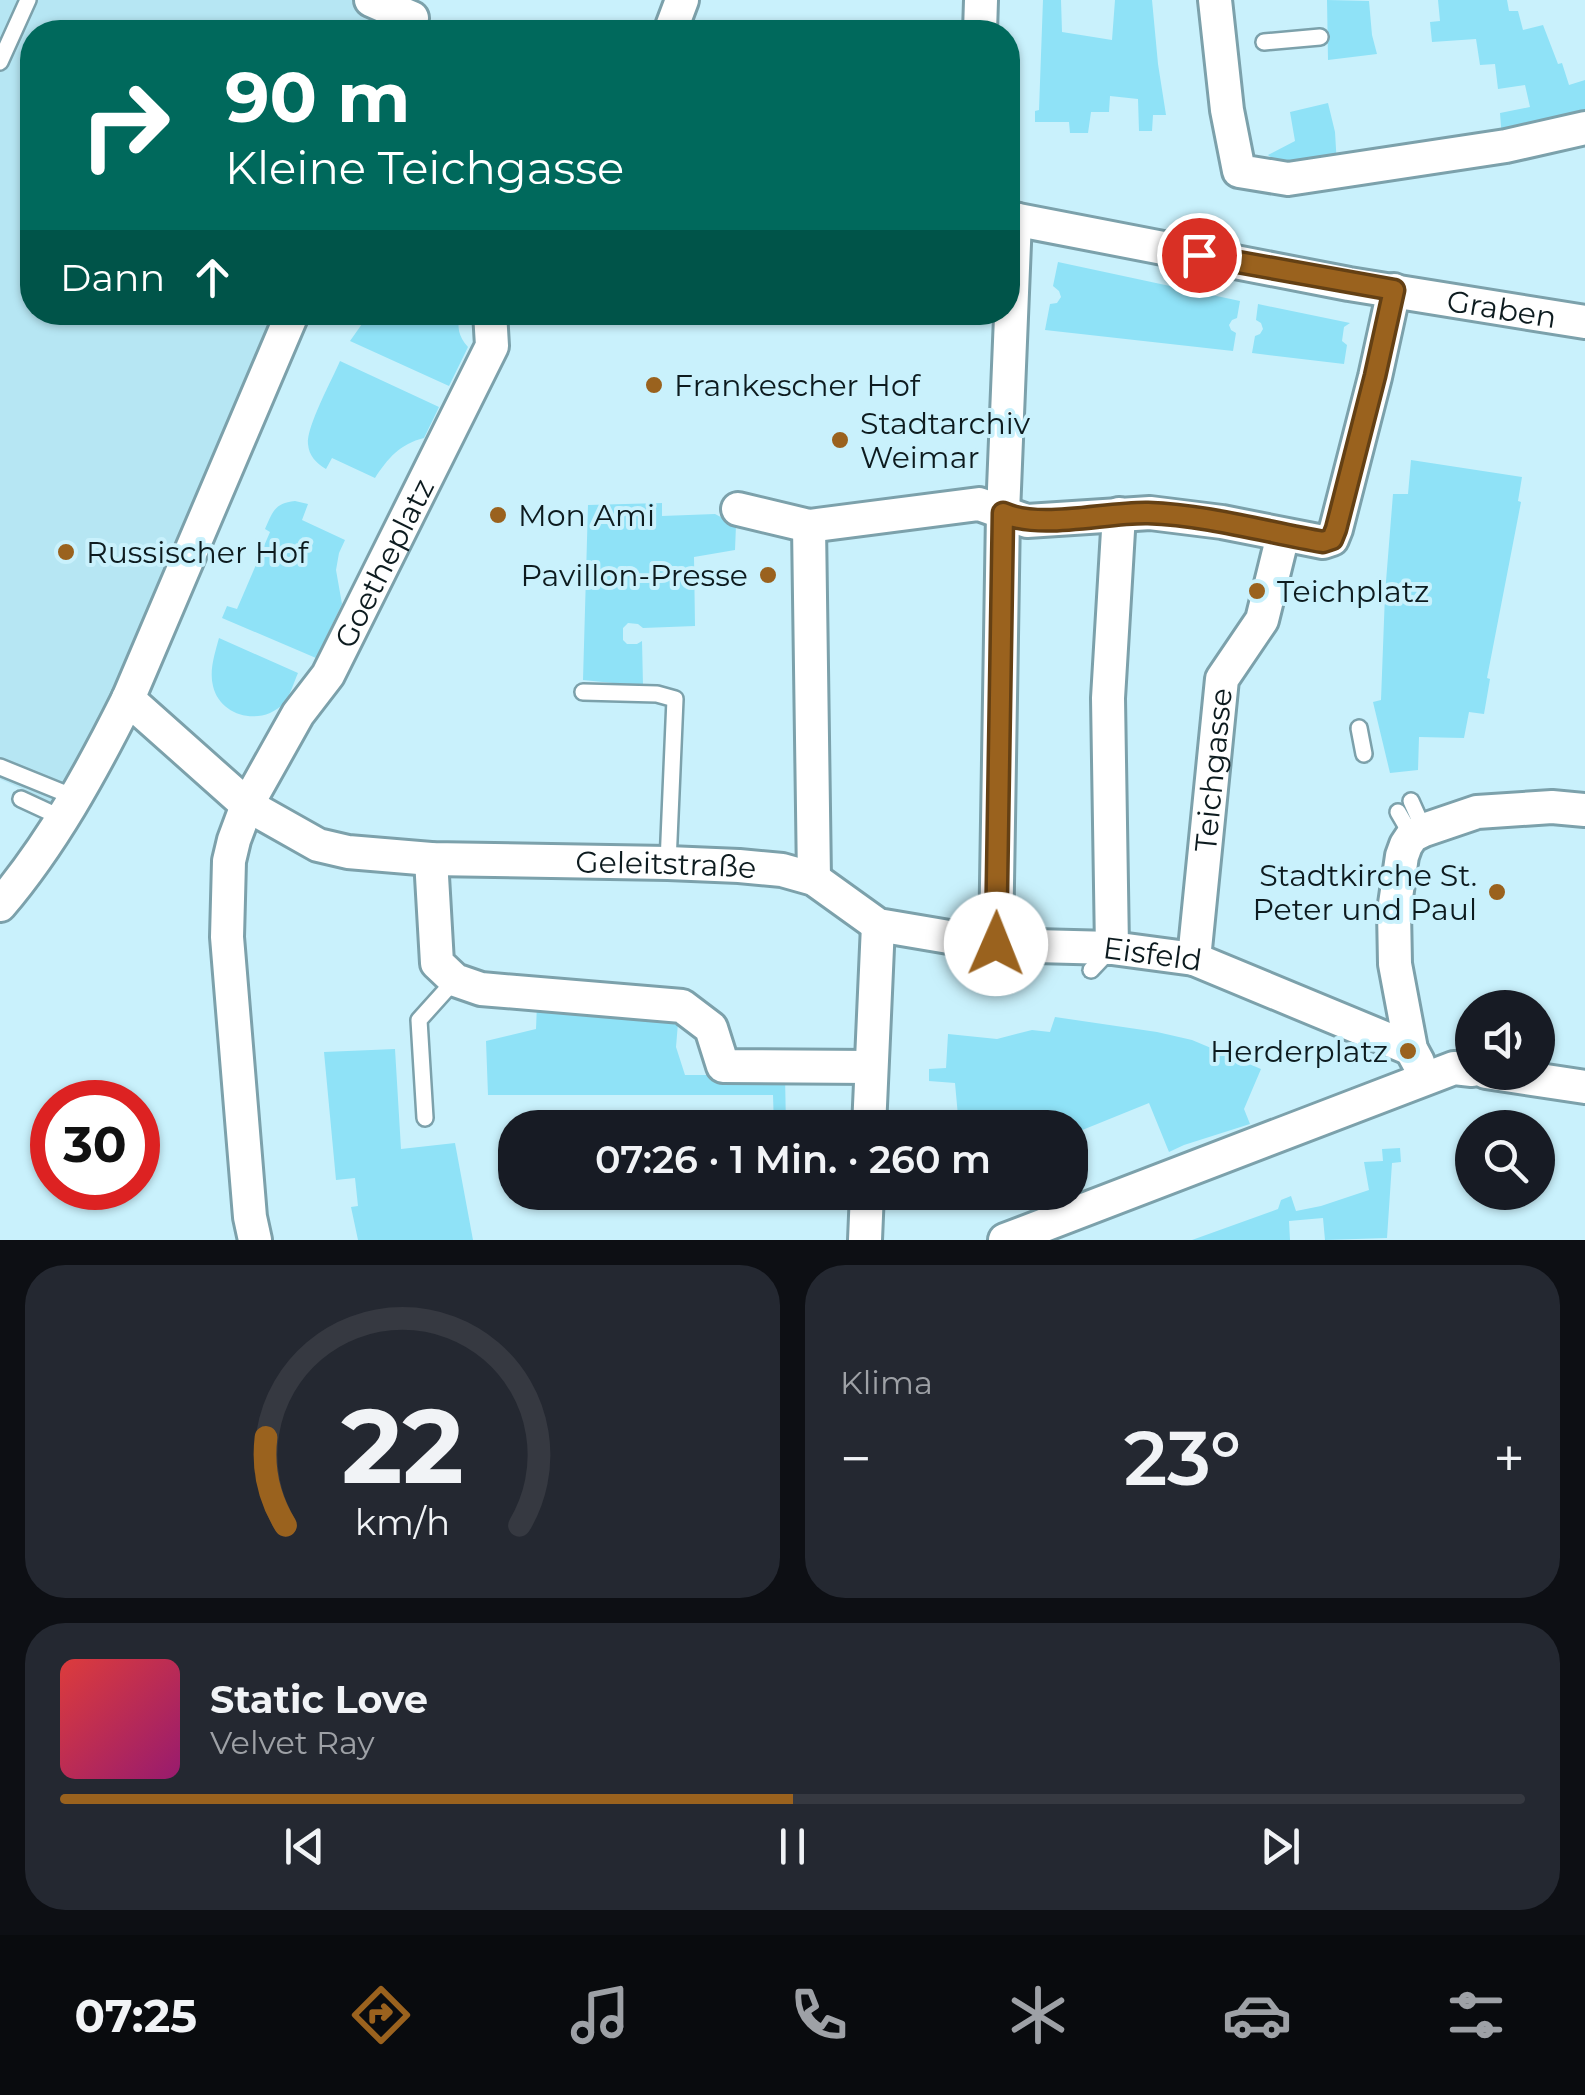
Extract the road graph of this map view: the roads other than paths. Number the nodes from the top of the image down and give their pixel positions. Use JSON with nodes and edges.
{"nodes":[{"id":1,"x":28,"y":0,"type":"edge"},
{"id":2,"x":371,"y":0,"type":"edge"},
{"id":3,"x":1214,"y":0,"type":"edge"},
{"id":4,"x":413,"y":20,"type":"edge"},
{"id":5,"x":1320,"y":37,"type":"dead end"},
{"id":6,"x":1264,"y":42,"type":"dead end"},
{"id":7,"x":0,"y":62,"type":"edge"},
{"id":8,"x":1585,"y":128,"type":"edge"},
{"id":9,"x":1020,"y":221,"type":"edge"},
{"id":10,"x":1394,"y":290,"type":"junction"},
{"id":11,"x":1585,"y":322,"type":"edge"},
{"id":12,"x":287,"y":325,"type":"edge"},
{"id":13,"x":491,"y":325,"type":"edge"},
{"id":14,"x":1008,"y":325,"type":"edge"},
{"id":15,"x":738,"y":509,"type":"dead end"},
{"id":16,"x":1003,"y":513,"type":"junction"},
{"id":17,"x":1118,"y":514,"type":"junction"},
{"id":18,"x":806,"y":520,"type":"junction"},
{"id":19,"x":1283,"y":535,"type":"junction"},
{"id":20,"x":583,"y":692,"type":"dead end"},
{"id":21,"x":128,"y":699,"type":"junction"},
{"id":22,"x":1359,"y":728,"type":"dead end"},
{"id":23,"x":1364,"y":754,"type":"dead end"},
{"id":24,"x":0,"y":766,"type":"edge"},
{"id":25,"x":21,"y":799,"type":"dead end"},
{"id":26,"x":239,"y":804,"type":"junction"},
{"id":27,"x":68,"y":807,"type":"junction"},
{"id":28,"x":1585,"y":810,"type":"edge"},
{"id":29,"x":431,"y":859,"type":"junction"},
{"id":30,"x":668,"y":863,"type":"junction"},
{"id":31,"x":814,"y":878,"type":"junction"},
{"id":32,"x":0,"y":905,"type":"edge"},
{"id":33,"x":878,"y":926,"type":"junction"},
{"id":34,"x":996,"y":944,"type":"junction"},
{"id":35,"x":1102,"y":959,"type":"junction"},
{"id":36,"x":1194,"y":959,"type":"junction"},
{"id":37,"x":455,"y":980,"type":"junction"},
{"id":38,"x":1411,"y":1048,"type":"junction"},
{"id":39,"x":871,"y":1067,"type":"junction"},
{"id":40,"x":1455,"y":1068,"type":"edge"},
{"id":41,"x":1427,"y":1079,"type":"junction"},
{"id":42,"x":1555,"y":1082,"type":"edge"},
{"id":43,"x":1585,"y":1087,"type":"edge"},
{"id":44,"x":870,"y":1110,"type":"edge"},
{"id":45,"x":424,"y":1118,"type":"dead end"},
{"id":46,"x":866,"y":1210,"type":"edge"},
{"id":47,"x":252,"y":1229,"type":"edge"},
{"id":48,"x":865,"y":1240,"type":"edge"},
{"id":49,"x":1004,"y":1240,"type":"edge"}],
"edges":[{"from":1,"to":7,"type":"lane"},
{"from":2,"to":4,"type":"street"},
{"from":3,"to":8,"type":"street"},
{"from":5,"to":6,"type":"lane"},
{"from":9,"to":10,"type":"street","name":"Graben"},
{"from":10,"to":11,"type":"street","name":"Graben"},
{"from":10,"to":19,"type":"street"},
{"from":12,"to":21,"type":"street"},
{"from":13,"to":26,"type":"street","name":"Goetheplatz"},
{"from":14,"to":16,"type":"street"},
{"from":15,"to":18,"type":"street"},
{"from":16,"to":17,"type":"street"},
{"from":16,"to":18,"type":"street"},
{"from":16,"to":34,"type":"street"},
{"from":17,"to":19,"type":"street"},
{"from":17,"to":35,"type":"street"},
{"from":18,"to":31,"type":"street"},
{"from":19,"to":36,"type":"street","name":"Teichgasse"},
{"from":20,"to":30,"type":"lane"},
{"from":21,"to":26,"type":"street","name":"Geleitstraße"},
{"from":21,"to":27,"type":"street"},
{"from":22,"to":23,"type":"lane"},
{"from":24,"to":27,"type":"lane"},
{"from":25,"to":27,"type":"lane"},
{"from":26,"to":29,"type":"street","name":"Geleitstraße"},
{"from":26,"to":47,"type":"street","name":"Goetheplatz"},
{"from":27,"to":32,"type":"street"},
{"from":28,"to":38,"type":"street"},
{"from":29,"to":30,"type":"street","name":"Geleitstraße"},
{"from":29,"to":37,"type":"street"},
{"from":30,"to":31,"type":"street","name":"Geleitstraße"},
{"from":31,"to":33,"type":"street","name":"Geleitstraße"},
{"from":33,"to":34,"type":"street","name":"Eisfeld"},
{"from":33,"to":39,"type":"street"},
{"from":34,"to":35,"type":"street","name":"Eisfeld"},
{"from":35,"to":36,"type":"street","name":"Eisfeld"},
{"from":36,"to":38,"type":"street","name":"Eisfeld"},
{"from":37,"to":39,"type":"street"},
{"from":37,"to":45,"type":"lane"},
{"from":38,"to":41,"type":"street"},
{"from":39,"to":44,"type":"street"},
{"from":40,"to":41,"type":"street"},
{"from":41,"to":49,"type":"street"},
{"from":42,"to":43,"type":"street"},
{"from":46,"to":48,"type":"street"}]}
